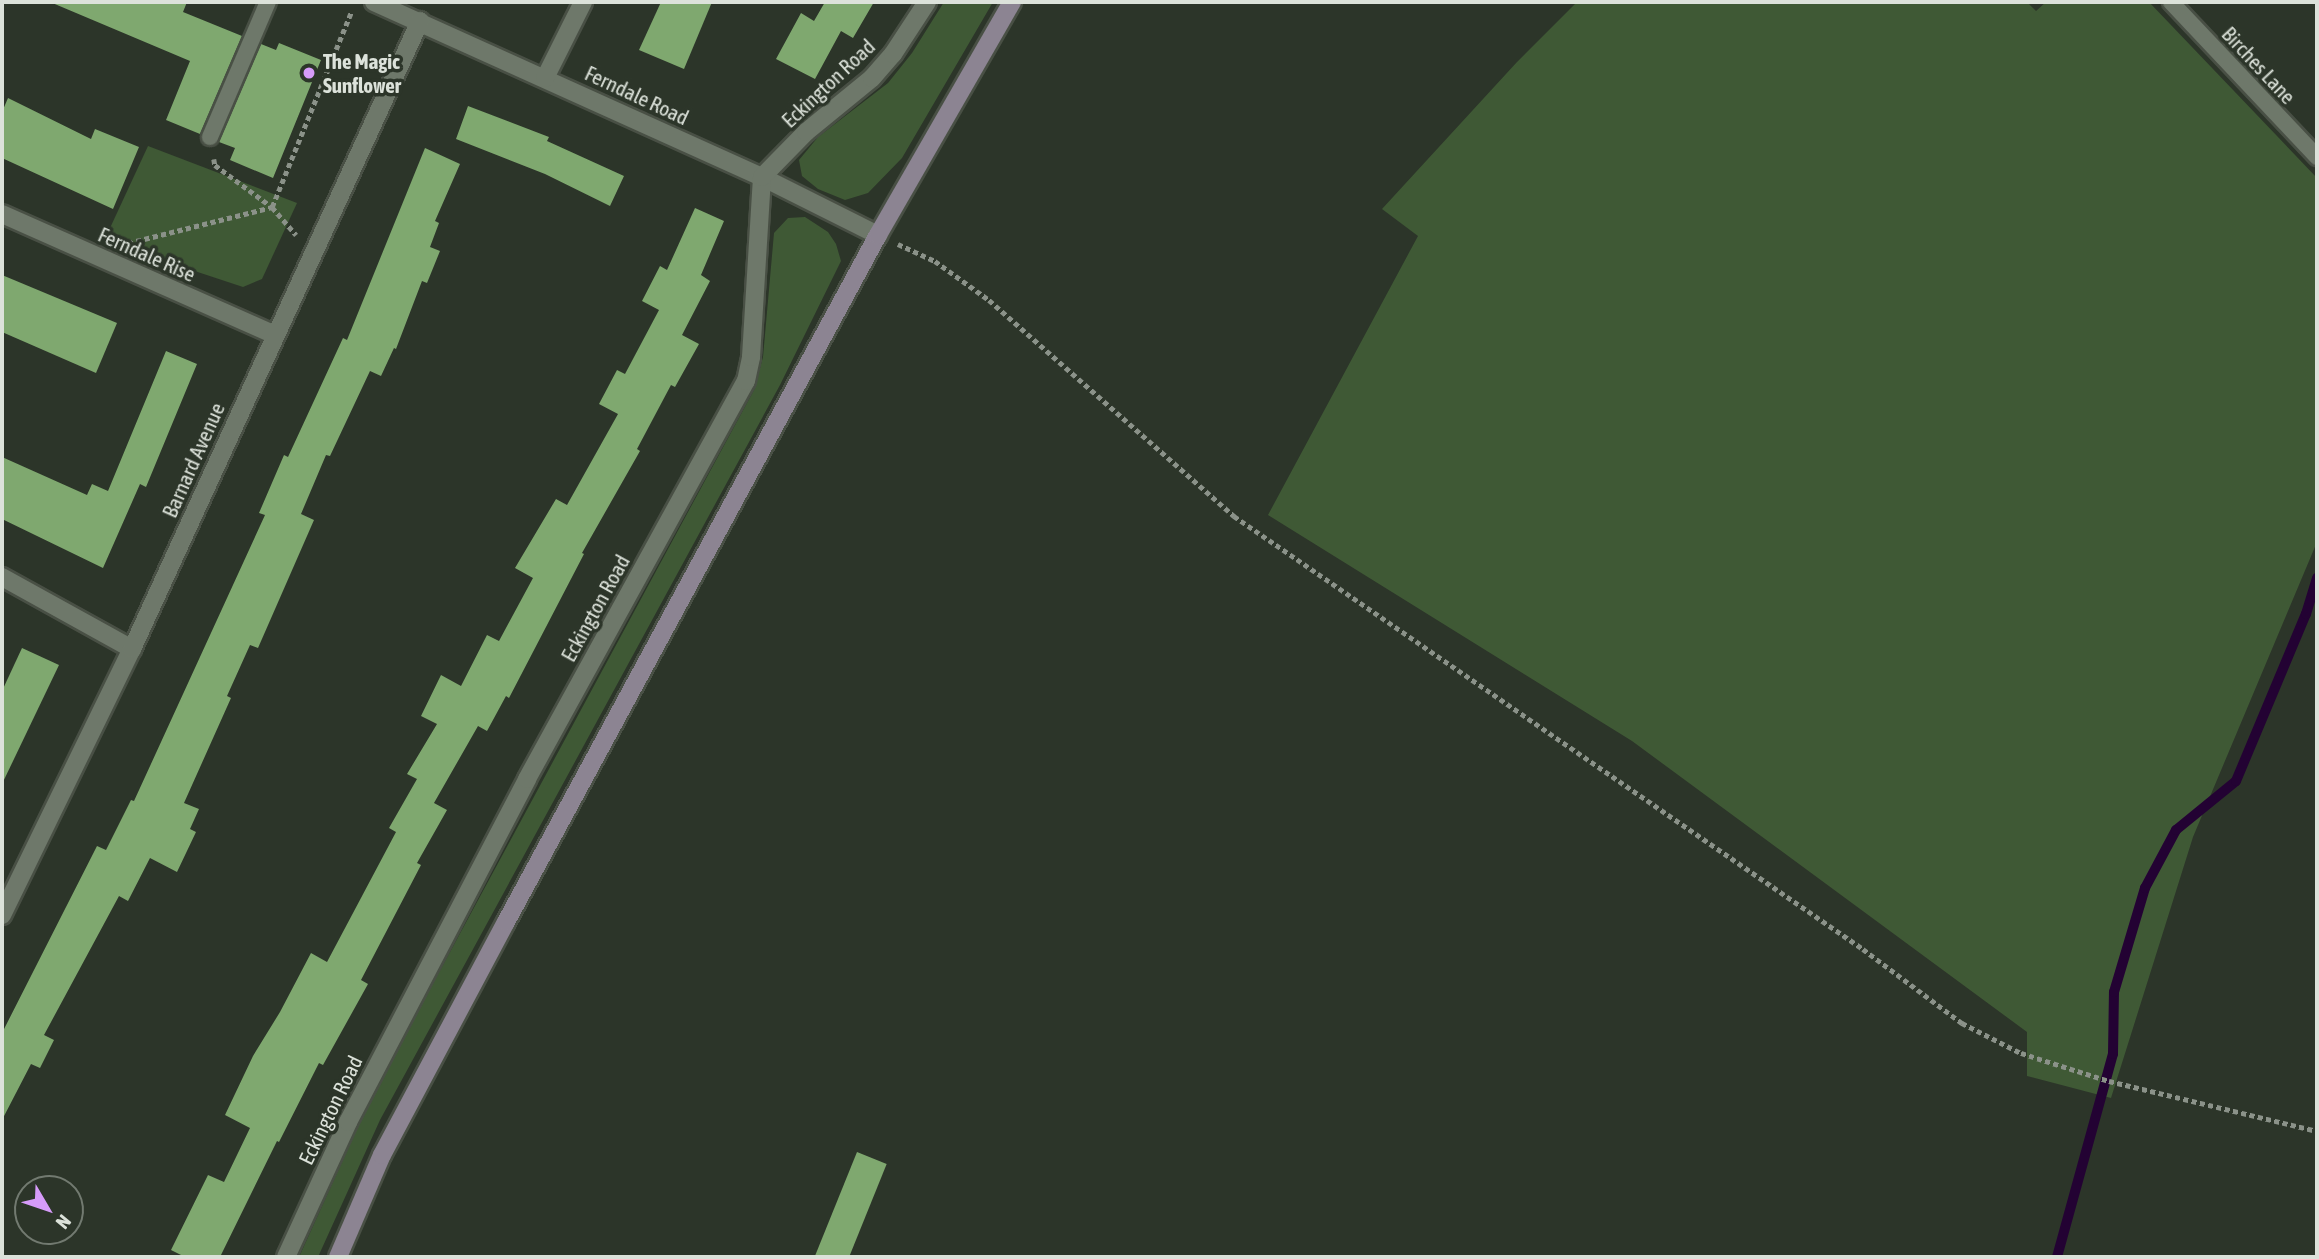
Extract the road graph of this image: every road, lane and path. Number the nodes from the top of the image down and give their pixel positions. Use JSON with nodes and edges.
{"nodes":[{"id":1,"x":268,"y":2,"type":"edge"},
{"id":2,"x":356,"y":2,"type":"edge"},
{"id":3,"x":374,"y":2,"type":"edge"},
{"id":4,"x":583,"y":2,"type":"edge"},
{"id":5,"x":927,"y":2,"type":"edge"},
{"id":6,"x":1012,"y":2,"type":"edge"},
{"id":7,"x":2171,"y":2,"type":"edge"},
{"id":8,"x":420,"y":21,"type":"junction"},
{"id":9,"x":545,"y":78,"type":"junction"},
{"id":10,"x":210,"y":138,"type":"joint"},
{"id":11,"x":2317,"y":157,"type":"edge"},
{"id":12,"x":762,"y":177,"type":"junction"},
{"id":13,"x":272,"y":207,"type":"junction"},
{"id":14,"x":2,"y":214,"type":"edge"},
{"id":15,"x":878,"y":234,"type":"junction"},
{"id":16,"x":126,"y":243,"type":"dead end"},
{"id":17,"x":312,"y":252,"type":"junction"},
{"id":18,"x":275,"y":335,"type":"junction"},
{"id":19,"x":2,"y":577,"type":"edge"},
{"id":20,"x":132,"y":649,"type":"junction"},
{"id":21,"x":2,"y":915,"type":"edge"},
{"id":22,"x":2317,"y":1131,"type":"edge"},
{"id":23,"x":286,"y":1257,"type":"edge"},
{"id":24,"x":338,"y":1257,"type":"edge"}],
"edges":[{"from":1,"to":10,"type":"lane"},
{"from":2,"to":13,"type":"path"},
{"from":3,"to":8,"type":"street","name":"Ferndale Road"},
{"from":4,"to":9,"type":"street"},
{"from":5,"to":12,"type":"street","name":"Eckington Road"},
{"from":6,"to":15,"type":"main road"},
{"from":7,"to":11,"type":"lane","name":"Birches Lane"},
{"from":8,"to":9,"type":"street","name":"Ferndale Road"},
{"from":8,"to":17,"type":"street","name":"Barnard Avenue"},
{"from":9,"to":12,"type":"street","name":"Ferndale Road"},
{"from":10,"to":13,"type":"path"},
{"from":12,"to":15,"type":"street","name":"Ferndale Road"},
{"from":12,"to":23,"type":"street","name":"Eckington Road"},
{"from":13,"to":16,"type":"path"},
{"from":13,"to":17,"type":"path"},
{"from":14,"to":18,"type":"street","name":"Ferndale Rise"},
{"from":15,"to":22,"type":"path"},
{"from":15,"to":24,"type":"main road"},
{"from":17,"to":18,"type":"street","name":"Barnard Avenue"},
{"from":18,"to":20,"type":"street","name":"Barnard Avenue"},
{"from":19,"to":20,"type":"street"},
{"from":20,"to":21,"type":"street","name":"Barnard Avenue"}]}
